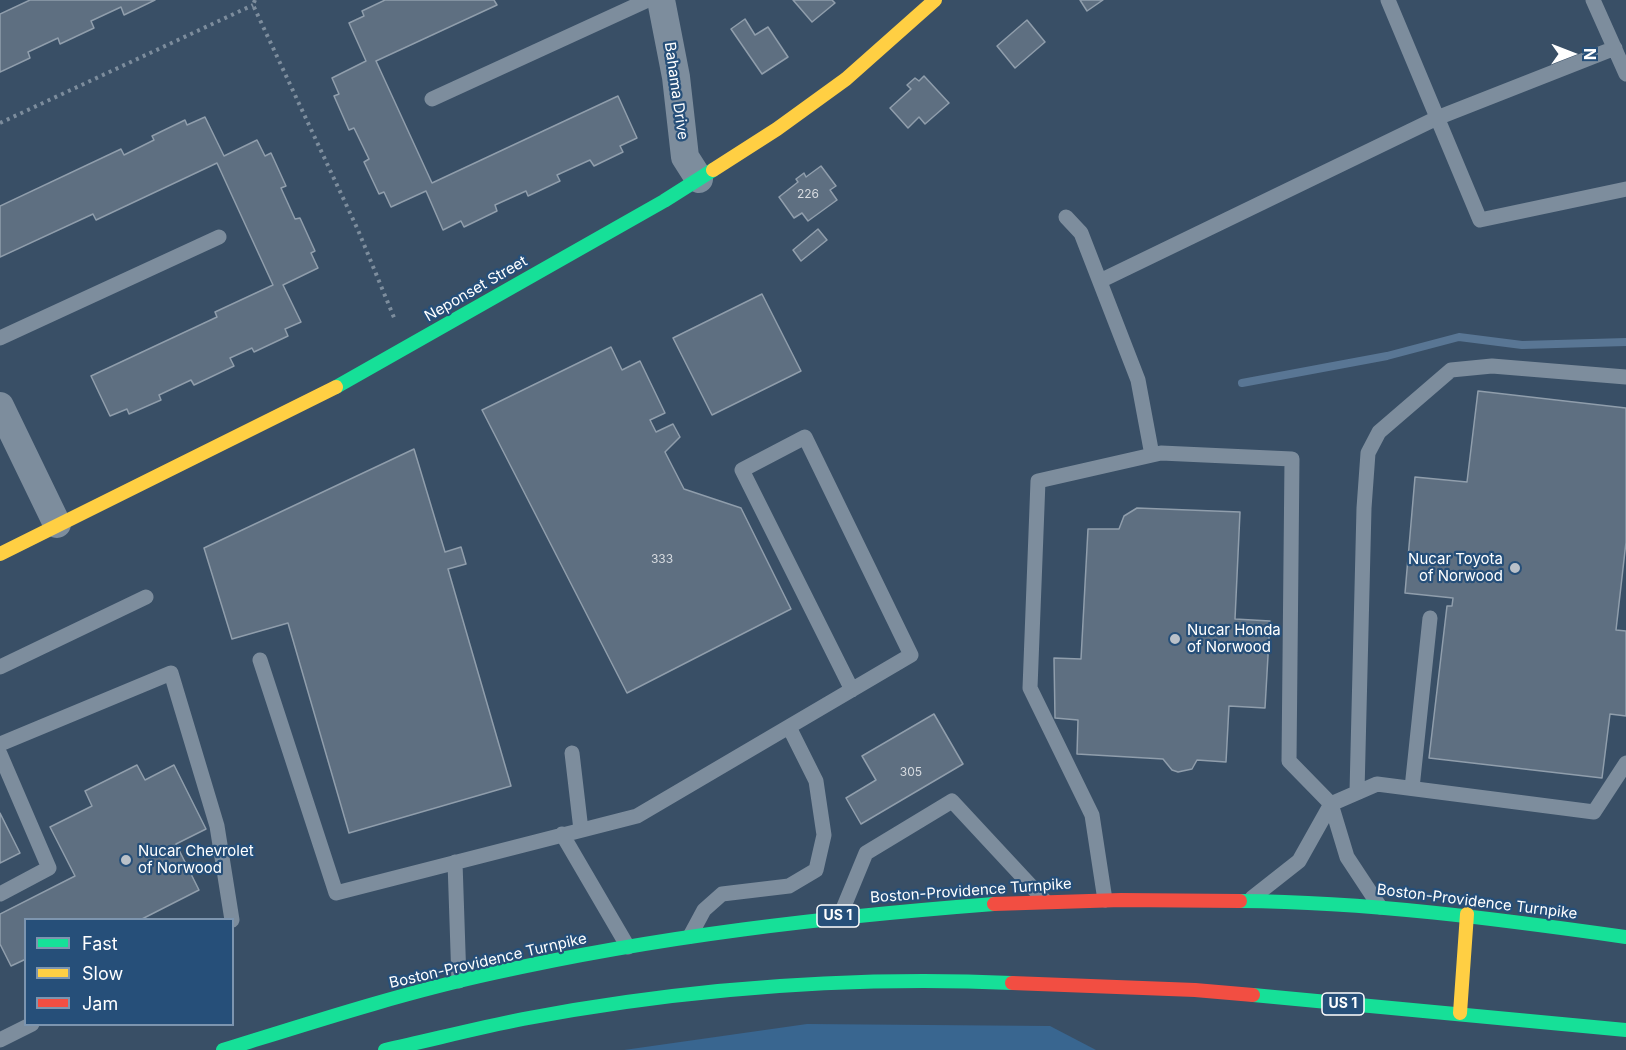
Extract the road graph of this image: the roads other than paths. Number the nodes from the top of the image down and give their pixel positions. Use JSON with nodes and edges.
{"nodes":[{"id":1,"x":648,"y":0,"type":"edge"},
{"id":2,"x":661,"y":0,"type":"edge"},
{"id":3,"x":935,"y":0,"type":"edge"},
{"id":4,"x":1388,"y":0,"type":"edge"},
{"id":5,"x":1593,"y":0,"type":"edge"},
{"id":6,"x":1615,"y":48,"type":"junction"},
{"id":7,"x":1626,"y":74,"type":"edge"},
{"id":8,"x":432,"y":99,"type":"dead end"},
{"id":9,"x":1437,"y":118,"type":"junction"},
{"id":10,"x":699,"y":179,"type":"junction"},
{"id":11,"x":1626,"y":189,"type":"edge"},
{"id":12,"x":1066,"y":218,"type":"dead end"},
{"id":13,"x":219,"y":237,"type":"dead end"},
{"id":14,"x":1100,"y":281,"type":"junction"},
{"id":15,"x":0,"y":338,"type":"edge"},
{"id":16,"x":1626,"y":377,"type":"edge"},
{"id":17,"x":0,"y":406,"type":"edge"},
{"id":18,"x":1152,"y":455,"type":"junction"},
{"id":19,"x":57,"y":524,"type":"junction"},
{"id":20,"x":0,"y":554,"type":"edge"},
{"id":21,"x":146,"y":597,"type":"dead end"},
{"id":22,"x":1430,"y":618,"type":"dead end"},
{"id":23,"x":260,"y":660,"type":"dead end"},
{"id":24,"x":0,"y":667,"type":"edge"},
{"id":25,"x":852,"y":690,"type":"junction"},
{"id":26,"x":789,"y":727,"type":"junction"},
{"id":27,"x":0,"y":744,"type":"edge"},
{"id":28,"x":0,"y":753,"type":"edge"},
{"id":29,"x":572,"y":753,"type":"dead end"},
{"id":30,"x":1626,"y":763,"type":"edge"},
{"id":31,"x":1412,"y":788,"type":"junction"},
{"id":32,"x":1357,"y":792,"type":"junction"},
{"id":33,"x":1331,"y":804,"type":"junction"},
{"id":34,"x":581,"y":830,"type":"junction"},
{"id":35,"x":562,"y":834,"type":"junction"},
{"id":36,"x":455,"y":862,"type":"junction"},
{"id":37,"x":0,"y":894,"type":"edge"},
{"id":38,"x":1250,"y":899,"type":"junction"},
{"id":39,"x":1105,"y":900,"type":"junction"},
{"id":40,"x":1045,"y":901,"type":"junction"},
{"id":41,"x":1380,"y":906,"type":"junction"},
{"id":42,"x":1467,"y":914,"type":"junction"},
{"id":43,"x":840,"y":916,"type":"junction"},
{"id":44,"x":232,"y":918,"type":"edge"},
{"id":45,"x":690,"y":936,"type":"junction"},
{"id":46,"x":1626,"y":937,"type":"edge"},
{"id":47,"x":628,"y":947,"type":"junction"},
{"id":48,"x":459,"y":981,"type":"junction"},
{"id":49,"x":1460,"y":1013,"type":"junction"},
{"id":50,"x":28,"y":1026,"type":"edge"},
{"id":51,"x":1626,"y":1030,"type":"edge"},
{"id":52,"x":0,"y":1040,"type":"edge"},
{"id":53,"x":223,"y":1050,"type":"edge"},
{"id":54,"x":385,"y":1050,"type":"edge"}],
"edges":[{"from":1,"to":8,"type":"lane"},
{"from":2,"to":10,"type":"street","name":"Bahama Drive"},
{"from":3,"to":10,"type":"main road","name":"Neponset Street"},
{"from":4,"to":9,"type":"lane"},
{"from":5,"to":6,"type":"lane"},
{"from":6,"to":7,"type":"lane"},
{"from":6,"to":9,"type":"lane"},
{"from":9,"to":11,"type":"lane"},
{"from":9,"to":14,"type":"lane"},
{"from":10,"to":19,"type":"main road","name":"Neponset Street"},
{"from":12,"to":14,"type":"lane"},
{"from":13,"to":15,"type":"lane"},
{"from":14,"to":18,"type":"lane"},
{"from":16,"to":32,"type":"lane"},
{"from":17,"to":19,"type":"street"},
{"from":18,"to":33,"type":"lane"},
{"from":18,"to":39,"type":"lane"},
{"from":19,"to":20,"type":"main road","name":"Neponset Street"},
{"from":21,"to":24,"type":"lane"},
{"from":22,"to":31,"type":"lane"},
{"from":23,"to":36,"type":"lane"},
{"from":25,"to":25,"type":"lane"},
{"from":25,"to":26,"type":"lane"},
{"from":26,"to":34,"type":"lane"},
{"from":26,"to":45,"type":"lane"},
{"from":27,"to":44,"type":"lane"},
{"from":28,"to":37,"type":"lane"},
{"from":29,"to":34,"type":"lane"},
{"from":30,"to":31,"type":"lane"},
{"from":31,"to":32,"type":"lane"},
{"from":32,"to":33,"type":"lane"},
{"from":33,"to":38,"type":"lane"},
{"from":33,"to":41,"type":"lane"},
{"from":34,"to":35,"type":"lane"},
{"from":35,"to":36,"type":"lane"},
{"from":35,"to":47,"type":"lane"},
{"from":36,"to":48,"type":"lane"},
{"from":38,"to":39,"type":"main road","name":"Boston-Providence Turnpike","number":"US 1"},
{"from":38,"to":41,"type":"main road","name":"Boston-Providence Turnpike","number":"US 1"},
{"from":39,"to":40,"type":"main road","name":"Boston-Providence Turnpike","number":"US 1"},
{"from":40,"to":43,"type":"main road","name":"Boston-Providence Turnpike","number":"US 1"},
{"from":40,"to":43,"type":"lane"},
{"from":41,"to":42,"type":"main road","name":"Boston-Providence Turnpike","number":"US 1"},
{"from":42,"to":46,"type":"main road","name":"Boston-Providence Turnpike","number":"US 1"},
{"from":42,"to":49,"type":"main road"},
{"from":43,"to":45,"type":"main road","name":"Boston-Providence Turnpike","number":"US 1"},
{"from":45,"to":47,"type":"main road","name":"Boston-Providence Turnpike","number":"US 1"},
{"from":47,"to":48,"type":"main road","name":"Boston-Providence Turnpike","number":"US 1"},
{"from":48,"to":53,"type":"main road","name":"Boston-Providence Turnpike","number":"US 1"},
{"from":49,"to":51,"type":"main road","number":"US 1"},
{"from":49,"to":54,"type":"main road","number":"US 1"},
{"from":50,"to":52,"type":"lane"}]}
